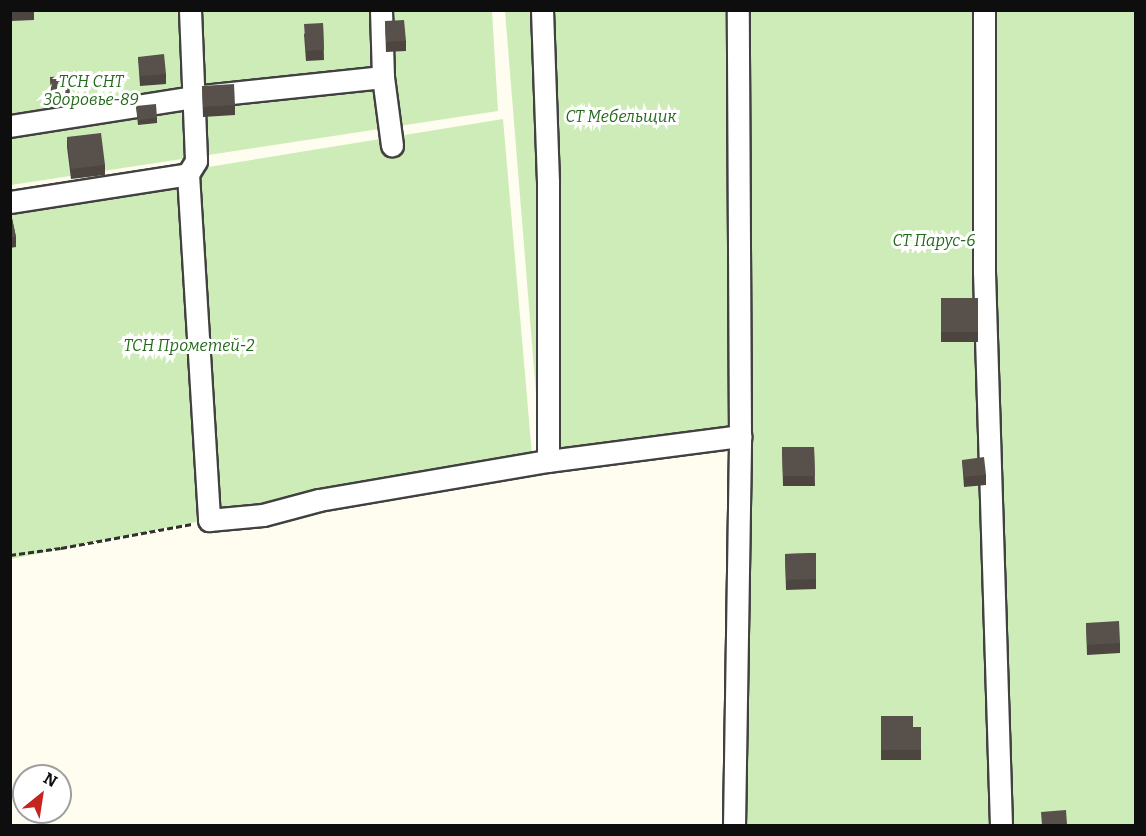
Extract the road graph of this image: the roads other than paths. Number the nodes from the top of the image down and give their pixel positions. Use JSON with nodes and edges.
{"nodes":[{"id":1,"x":190,"y":10,"type":"edge"},
{"id":2,"x":381,"y":10,"type":"edge"},
{"id":3,"x":542,"y":10,"type":"edge"},
{"id":4,"x":738,"y":10,"type":"edge"},
{"id":5,"x":984,"y":10,"type":"edge"},
{"id":6,"x":383,"y":77,"type":"junction"},
{"id":7,"x":193,"y":96,"type":"junction"},
{"id":8,"x":10,"y":126,"type":"edge"},
{"id":9,"x":392,"y":145,"type":"dead end"},
{"id":10,"x":188,"y":174,"type":"junction"},
{"id":11,"x":10,"y":202,"type":"edge"},
{"id":12,"x":740,"y":436,"type":"junction"},
{"id":13,"x":548,"y":461,"type":"junction"},
{"id":14,"x":734,"y":825,"type":"edge"},
{"id":15,"x":1000,"y":825,"type":"edge"}],
"edges":[{"from":1,"to":7,"type":"lane"},
{"from":2,"to":6,"type":"lane"},
{"from":3,"to":13,"type":"lane"},
{"from":4,"to":12,"type":"lane"},
{"from":5,"to":15,"type":"lane"},
{"from":6,"to":7,"type":"lane"},
{"from":6,"to":9,"type":"lane"},
{"from":7,"to":8,"type":"lane"},
{"from":7,"to":10,"type":"lane"},
{"from":10,"to":11,"type":"lane"},
{"from":10,"to":13,"type":"lane"},
{"from":12,"to":13,"type":"lane"},
{"from":12,"to":14,"type":"lane"}]}
